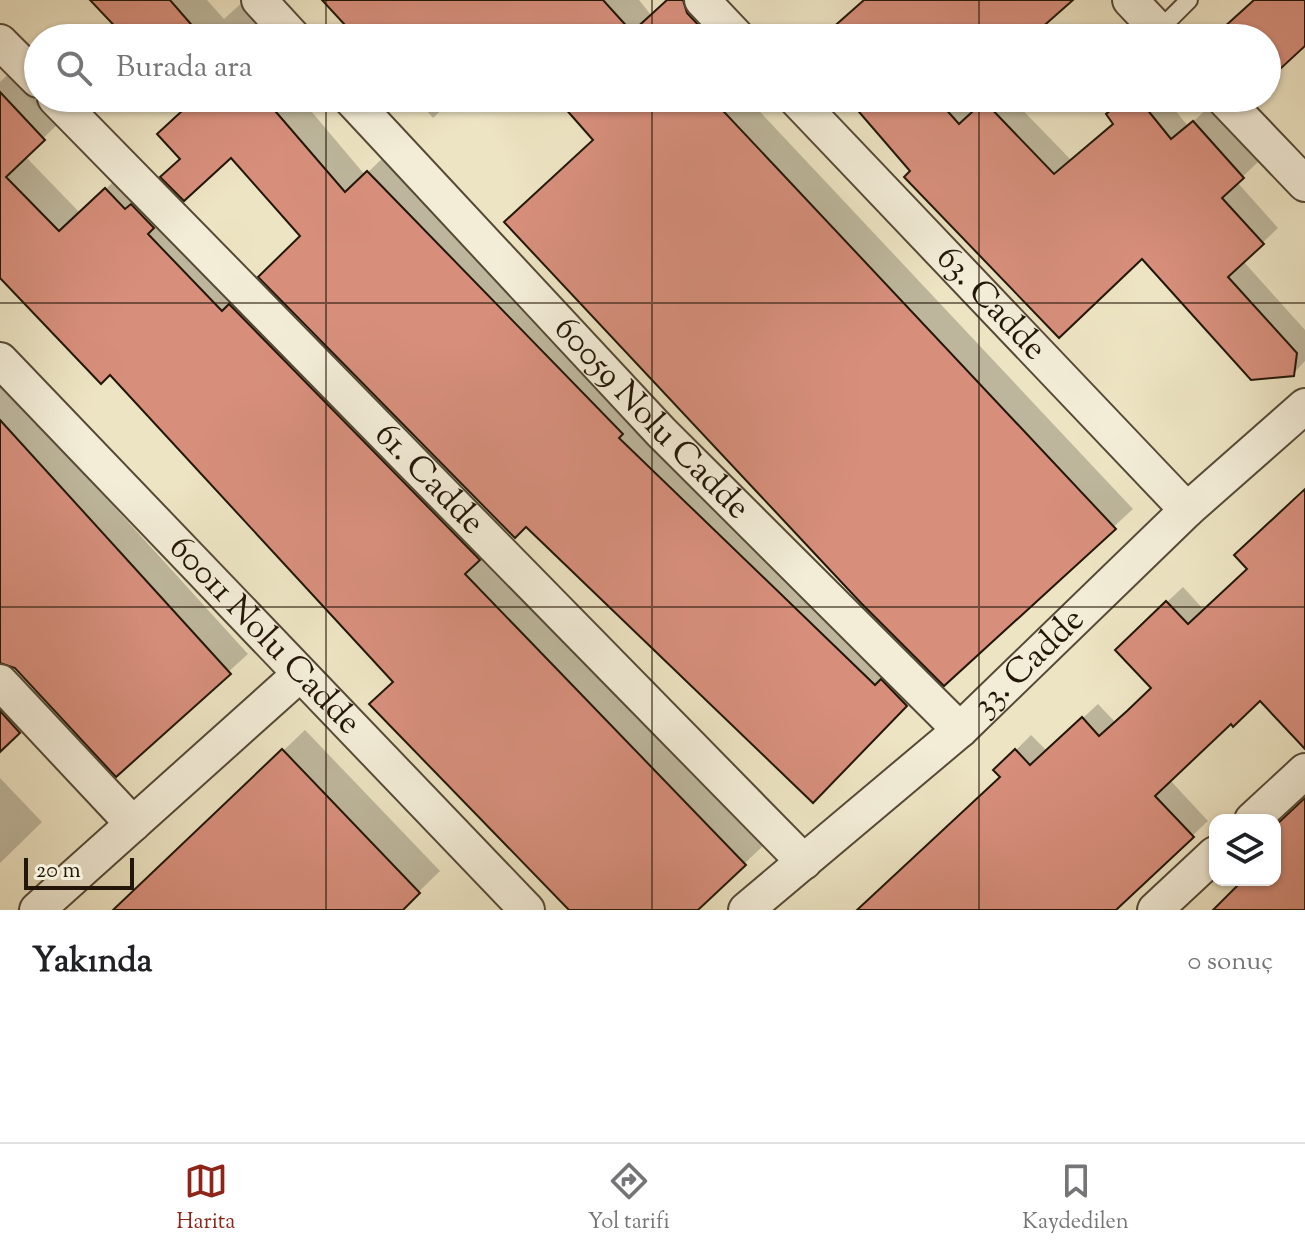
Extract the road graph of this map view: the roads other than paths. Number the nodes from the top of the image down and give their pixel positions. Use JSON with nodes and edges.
{"nodes":[{"id":1,"x":259,"y":0,"type":"edge"},
{"id":2,"x":702,"y":0,"type":"edge"},
{"id":3,"x":1130,"y":0,"type":"edge"},
{"id":4,"x":1189,"y":0,"type":"edge"},
{"id":5,"x":281,"y":24,"type":"edge"},
{"id":6,"x":725,"y":24,"type":"edge"},
{"id":7,"x":1153,"y":24,"type":"edge"},
{"id":8,"x":1170,"y":24,"type":"edge"},
{"id":9,"x":0,"y":42,"type":"edge"},
{"id":10,"x":24,"y":66,"type":"edge"},
{"id":11,"x":69,"y":112,"type":"edge"},
{"id":12,"x":363,"y":112,"type":"edge"},
{"id":13,"x":808,"y":112,"type":"edge"},
{"id":14,"x":1236,"y":112,"type":"edge"},
{"id":15,"x":1305,"y":184,"type":"edge"},
{"id":16,"x":0,"y":360,"type":"edge"},
{"id":17,"x":1305,"y":406,"type":"edge"},
{"id":18,"x":1187,"y":510,"type":"junction"},
{"id":19,"x":300,"y":674,"type":"junction"},
{"id":20,"x":0,"y":682,"type":"edge"},
{"id":21,"x":960,"y":730,"type":"junction"},
{"id":22,"x":1305,"y":771,"type":"edge"},
{"id":23,"x":1258,"y":814,"type":"edge"},
{"id":24,"x":133,"y":824,"type":"junction"},
{"id":25,"x":1209,"y":860,"type":"edge"},
{"id":26,"x":804,"y":862,"type":"junction"},
{"id":27,"x":37,"y":910,"type":"edge"},
{"id":28,"x":527,"y":910,"type":"edge"},
{"id":29,"x":746,"y":910,"type":"edge"},
{"id":30,"x":1155,"y":910,"type":"edge"}],
"edges":[{"from":1,"to":5,"type":"street"},
{"from":2,"to":6,"type":"street"},
{"from":3,"to":7,"type":"street"},
{"from":4,"to":8,"type":"lane"},
{"from":9,"to":10,"type":"street"},
{"from":11,"to":26,"type":"street","name":"61. Cadde"},
{"from":12,"to":21,"type":"street","name":"60059 Nolu Cadde"},
{"from":13,"to":18,"type":"street","name":"63. Cadde"},
{"from":14,"to":15,"type":"street"},
{"from":16,"to":19,"type":"street","name":"60011 Nolu Cadde"},
{"from":17,"to":18,"type":"street","name":"33. Cadde"},
{"from":18,"to":21,"type":"street","name":"33. Cadde"},
{"from":19,"to":24,"type":"street"},
{"from":19,"to":28,"type":"street","name":"60011 Nolu Cadde"},
{"from":20,"to":24,"type":"street"},
{"from":21,"to":26,"type":"street","name":"33. Cadde"},
{"from":22,"to":23,"type":"street"},
{"from":24,"to":27,"type":"street"},
{"from":25,"to":30,"type":"street"},
{"from":26,"to":29,"type":"street","name":"33. Cadde"}]}
